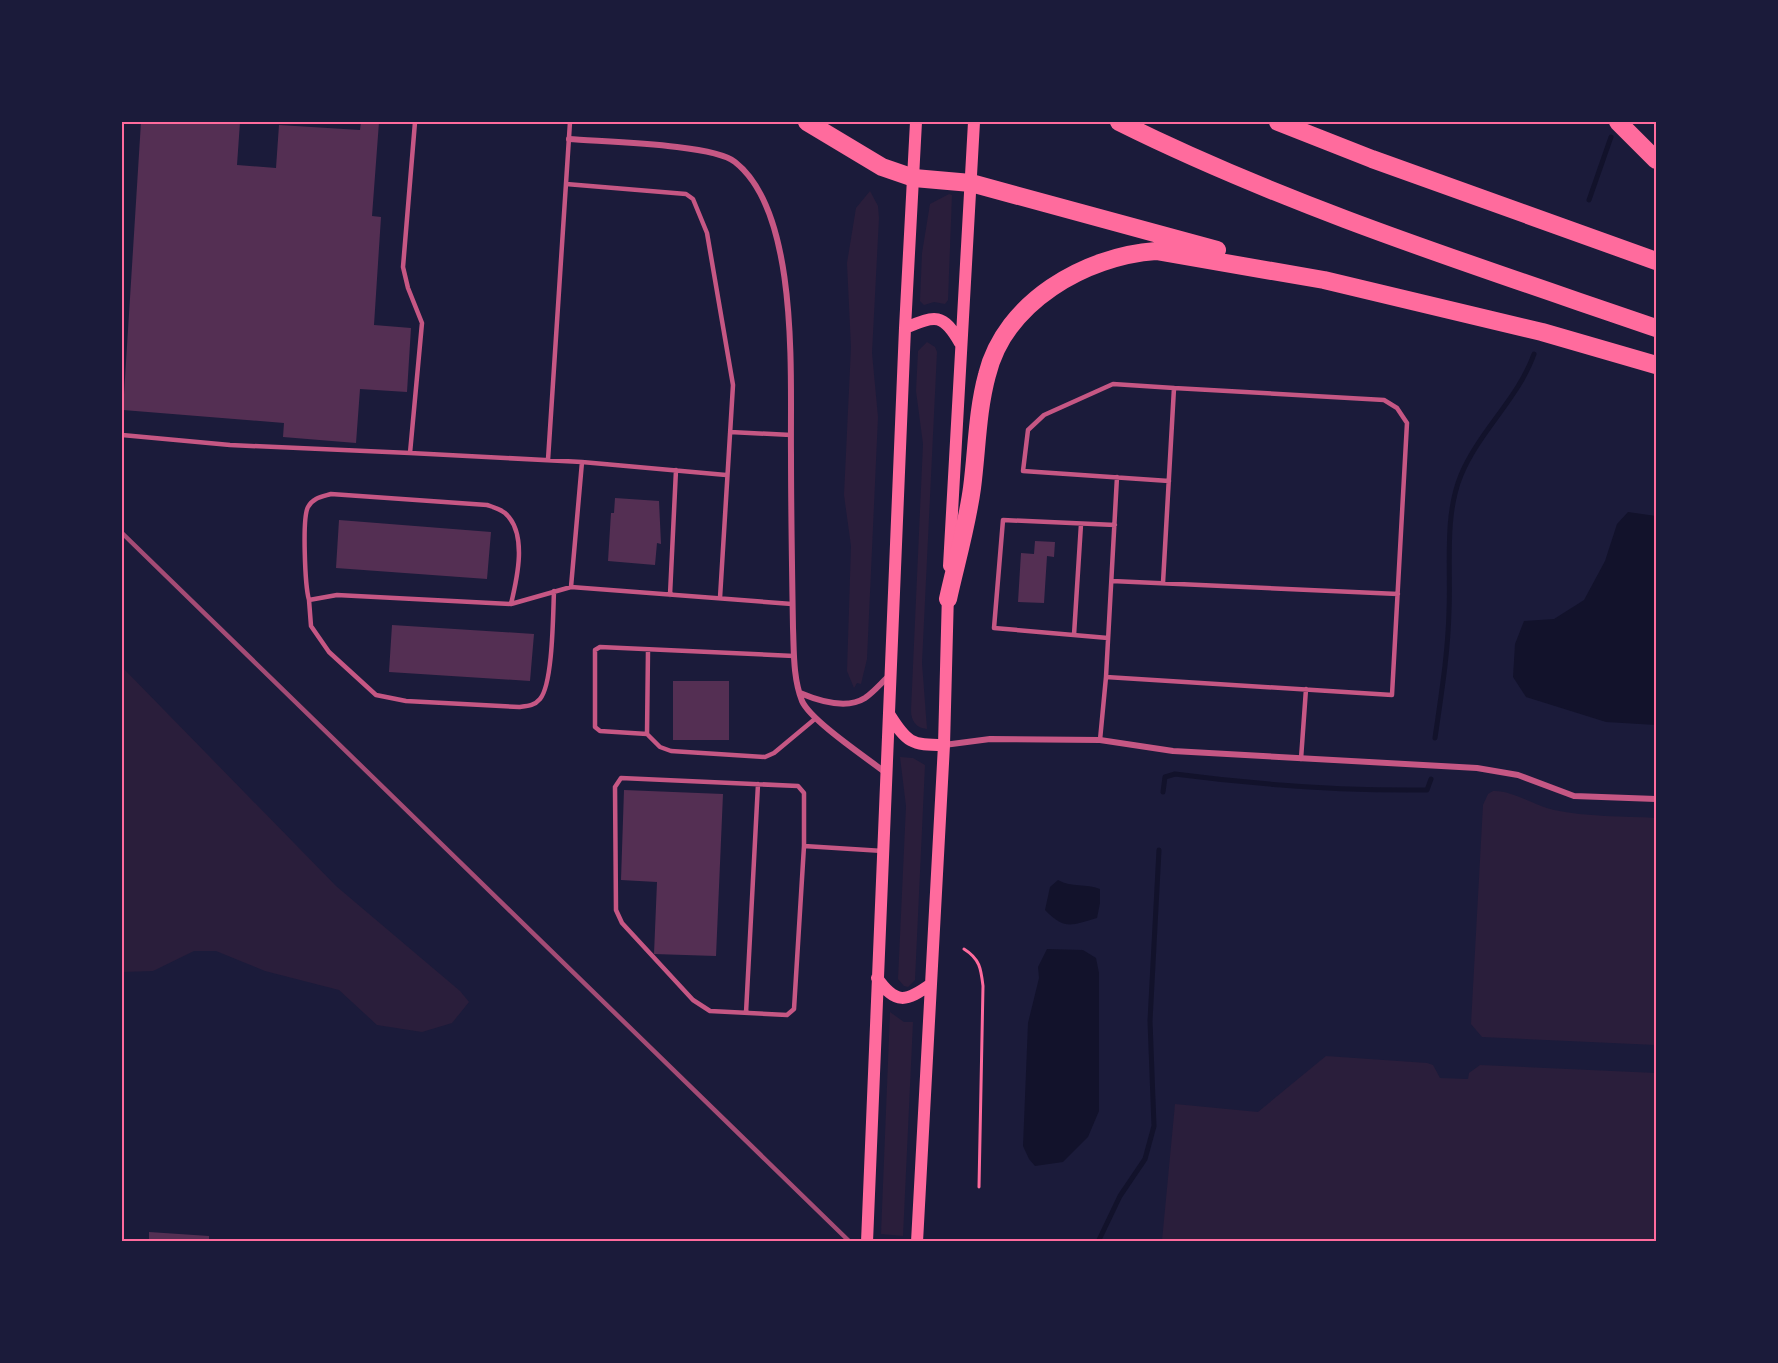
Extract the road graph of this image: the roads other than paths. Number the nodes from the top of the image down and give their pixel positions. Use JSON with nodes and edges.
{"nodes":[{"id":1,"x":414,"y":122,"type":"edge"},
{"id":2,"x":570,"y":122,"type":"edge"},
{"id":3,"x":807,"y":122,"type":"edge"},
{"id":4,"x":916,"y":122,"type":"edge"},
{"id":5,"x":974,"y":122,"type":"edge"},
{"id":6,"x":1119,"y":122,"type":"edge"},
{"id":7,"x":1278,"y":122,"type":"edge"},
{"id":8,"x":1618,"y":122,"type":"edge"},
{"id":9,"x":569,"y":139,"type":"junction"},
{"id":10,"x":1656,"y":160,"type":"edge"},
{"id":11,"x":914,"y":178,"type":"junction"},
{"id":12,"x":970,"y":183,"type":"junction"},
{"id":13,"x":566,"y":184,"type":"junction"},
{"id":14,"x":1656,"y":261,"type":"edge"},
{"id":15,"x":1324,"y":280,"type":"junction"},
{"id":16,"x":905,"y":328,"type":"junction"},
{"id":17,"x":1656,"y":328,"type":"edge"},
{"id":18,"x":960,"y":344,"type":"junction"},
{"id":19,"x":1656,"y":365,"type":"edge"},
{"id":20,"x":1174,"y":388,"type":"junction"},
{"id":21,"x":730,"y":432,"type":"junction"},
{"id":22,"x":122,"y":435,"type":"edge"},
{"id":23,"x":791,"y":435,"type":"junction"},
{"id":24,"x":410,"y":453,"type":"junction"},
{"id":25,"x":548,"y":460,"type":"junction"},
{"id":26,"x":582,"y":462,"type":"junction"},
{"id":27,"x":676,"y":470,"type":"junction"},
{"id":28,"x":726,"y":475,"type":"junction"},
{"id":29,"x":1117,"y":477,"type":"junction"},
{"id":30,"x":1169,"y":481,"type":"junction"},
{"id":31,"x":1082,"y":524,"type":"junction"},
{"id":32,"x":1114,"y":525,"type":"junction"},
{"id":33,"x":1112,"y":581,"type":"junction"},
{"id":34,"x":1163,"y":583,"type":"junction"},
{"id":35,"x":572,"y":587,"type":"junction"},
{"id":36,"x":554,"y":591,"type":"junction"},
{"id":37,"x":1398,"y":594,"type":"junction"},
{"id":38,"x":670,"y":595,"type":"junction"},
{"id":39,"x":720,"y":598,"type":"junction"},
{"id":40,"x":948,"y":599,"type":"junction"},
{"id":41,"x":309,"y":600,"type":"junction"},
{"id":42,"x":511,"y":604,"type":"junction"},
{"id":43,"x":792,"y":604,"type":"junction"},
{"id":44,"x":1074,"y":635,"type":"junction"},
{"id":45,"x":1108,"y":638,"type":"junction"},
{"id":46,"x":648,"y":650,"type":"junction"},
{"id":47,"x":794,"y":656,"type":"junction"},
{"id":48,"x":891,"y":674,"type":"junction"},
{"id":49,"x":1106,"y":677,"type":"junction"},
{"id":50,"x":1306,"y":689,"type":"junction"},
{"id":51,"x":800,"y":693,"type":"junction"},
{"id":52,"x":889,"y":714,"type":"junction"},
{"id":53,"x":816,"y":718,"type":"junction"},
{"id":54,"x":646,"y":734,"type":"junction"},
{"id":55,"x":1100,"y":740,"type":"junction"},
{"id":56,"x":945,"y":745,"type":"junction"},
{"id":57,"x":1301,"y":759,"type":"junction"},
{"id":58,"x":886,"y":773,"type":"junction"},
{"id":59,"x":758,"y":784,"type":"junction"},
{"id":60,"x":1656,"y":799,"type":"edge"},
{"id":61,"x":804,"y":846,"type":"junction"},
{"id":62,"x":883,"y":851,"type":"junction"},
{"id":63,"x":877,"y":978,"type":"junction"},
{"id":64,"x":931,"y":984,"type":"junction"},
{"id":65,"x":746,"y":1013,"type":"junction"},
{"id":66,"x":867,"y":1242,"type":"edge"},
{"id":67,"x":917,"y":1242,"type":"edge"}],
"edges":[{"from":1,"to":24,"type":"lane"},
{"from":2,"to":9,"type":"lane"},
{"from":3,"to":11,"type":"highway"},
{"from":4,"to":11,"type":"main road"},
{"from":5,"to":12,"type":"main road"},
{"from":6,"to":17,"type":"highway"},
{"from":7,"to":14,"type":"highway"},
{"from":8,"to":10,"type":"highway"},
{"from":9,"to":13,"type":"lane"},
{"from":9,"to":23,"type":"street"},
{"from":11,"to":12,"type":"highway"},
{"from":11,"to":16,"type":"main road"},
{"from":12,"to":15,"type":"highway"},
{"from":12,"to":18,"type":"main road"},
{"from":13,"to":21,"type":"lane"},
{"from":13,"to":25,"type":"lane"},
{"from":15,"to":19,"type":"highway"},
{"from":15,"to":40,"type":"highway"},
{"from":16,"to":18,"type":"main road"},
{"from":16,"to":48,"type":"main road"},
{"from":18,"to":40,"type":"main road"},
{"from":20,"to":29,"type":"lane"},
{"from":20,"to":30,"type":"lane"},
{"from":20,"to":37,"type":"lane"},
{"from":21,"to":23,"type":"lane"},
{"from":21,"to":28,"type":"lane"},
{"from":22,"to":24,"type":"lane"},
{"from":23,"to":43,"type":"street"},
{"from":24,"to":25,"type":"lane"},
{"from":25,"to":26,"type":"lane"},
{"from":26,"to":27,"type":"lane"},
{"from":26,"to":35,"type":"lane"},
{"from":27,"to":28,"type":"lane"},
{"from":27,"to":38,"type":"lane"},
{"from":28,"to":39,"type":"lane"},
{"from":29,"to":30,"type":"lane"},
{"from":29,"to":32,"type":"lane"},
{"from":30,"to":34,"type":"lane"},
{"from":31,"to":32,"type":"lane"},
{"from":31,"to":44,"type":"lane"},
{"from":31,"to":44,"type":"lane"},
{"from":32,"to":33,"type":"lane"},
{"from":33,"to":34,"type":"lane"},
{"from":33,"to":45,"type":"lane"},
{"from":34,"to":37,"type":"lane"},
{"from":35,"to":36,"type":"lane"},
{"from":35,"to":38,"type":"lane"},
{"from":36,"to":41,"type":"lane"},
{"from":36,"to":42,"type":"lane"},
{"from":37,"to":50,"type":"lane"},
{"from":38,"to":39,"type":"lane"},
{"from":39,"to":43,"type":"lane"},
{"from":40,"to":56,"type":"main road"},
{"from":41,"to":42,"type":"lane"},
{"from":41,"to":42,"type":"lane"},
{"from":43,"to":47,"type":"street"},
{"from":44,"to":45,"type":"lane"},
{"from":45,"to":49,"type":"lane"},
{"from":46,"to":47,"type":"lane"},
{"from":46,"to":54,"type":"lane"},
{"from":46,"to":54,"type":"lane"},
{"from":47,"to":51,"type":"street"},
{"from":48,"to":51,"type":"street"},
{"from":48,"to":52,"type":"main road"},
{"from":49,"to":50,"type":"lane"},
{"from":49,"to":55,"type":"lane"},
{"from":50,"to":57,"type":"lane"},
{"from":51,"to":53,"type":"street"},
{"from":52,"to":56,"type":"main road"},
{"from":52,"to":58,"type":"main road"},
{"from":53,"to":54,"type":"lane"},
{"from":53,"to":58,"type":"street"},
{"from":55,"to":56,"type":"street"},
{"from":55,"to":57,"type":"street"},
{"from":56,"to":64,"type":"main road"},
{"from":57,"to":60,"type":"street"},
{"from":58,"to":62,"type":"main road"},
{"from":59,"to":61,"type":"lane"},
{"from":59,"to":65,"type":"lane"},
{"from":59,"to":65,"type":"lane"},
{"from":61,"to":62,"type":"lane"},
{"from":61,"to":65,"type":"lane"},
{"from":62,"to":63,"type":"main road"},
{"from":63,"to":64,"type":"main road"},
{"from":63,"to":66,"type":"main road"},
{"from":64,"to":67,"type":"main road"}]}
